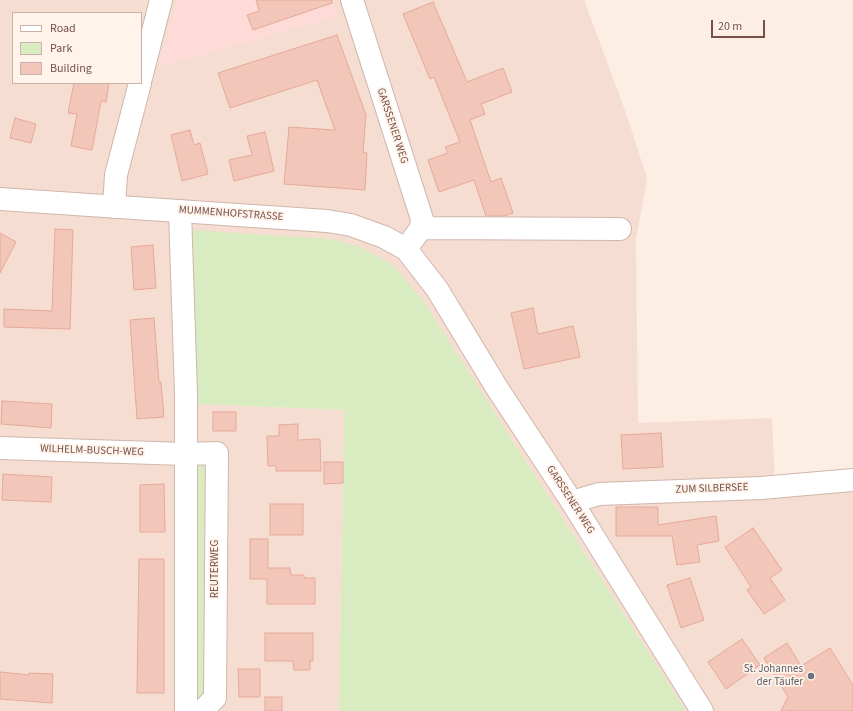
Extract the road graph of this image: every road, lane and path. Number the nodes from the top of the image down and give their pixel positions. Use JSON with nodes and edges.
{"nodes":[{"id":1,"x":161,"y":0,"type":"edge"},
{"id":2,"x":352,"y":0,"type":"edge"},
{"id":3,"x":142,"y":74,"type":"edge"},
{"id":4,"x":140,"y":84,"type":"edge"},
{"id":5,"x":0,"y":199,"type":"edge"},
{"id":6,"x":114,"y":207,"type":"junction"},
{"id":7,"x":180,"y":211,"type":"junction"},
{"id":8,"x":421,"y":228,"type":"junction"},
{"id":9,"x":620,"y":229,"type":"dead end"},
{"id":10,"x":406,"y":249,"type":"junction"},
{"id":11,"x":437,"y":289,"type":"joint"},
{"id":12,"x":0,"y":448,"type":"edge"},
{"id":13,"x":185,"y":454,"type":"junction"},
{"id":14,"x":853,"y":480,"type":"edge"},
{"id":15,"x":572,"y":502,"type":"junction"},
{"id":16,"x":186,"y":711,"type":"edge"},
{"id":17,"x":202,"y":711,"type":"edge"},
{"id":18,"x":702,"y":711,"type":"edge"}],
"edges":[{"from":1,"to":3,"type":"street"},
{"from":2,"to":8,"type":"street","name":"GARSSENER WEG"},
{"from":4,"to":6,"type":"street"},
{"from":5,"to":6,"type":"street","name":"MUMMENHOFSTRASSE"},
{"from":6,"to":7,"type":"street","name":"MUMMENHOFSTRASSE"},
{"from":7,"to":10,"type":"street","name":"MUMMENHOFSTRASSE"},
{"from":7,"to":13,"type":"street"},
{"from":8,"to":9,"type":"street"},
{"from":8,"to":10,"type":"street"},
{"from":10,"to":11,"type":"street","name":"MUMMENHOFSTRASSE"},
{"from":11,"to":15,"type":"street","name":"GARSSENER WEG"},
{"from":12,"to":13,"type":"street","name":"WILHELM-BUSCH-WEG"},
{"from":13,"to":16,"type":"street"},
{"from":13,"to":17,"type":"street","name":"REUTERWEG"},
{"from":14,"to":15,"type":"street","name":"ZUM SILBERSEE"},
{"from":15,"to":18,"type":"street","name":"GARSSENER WEG"}]}
